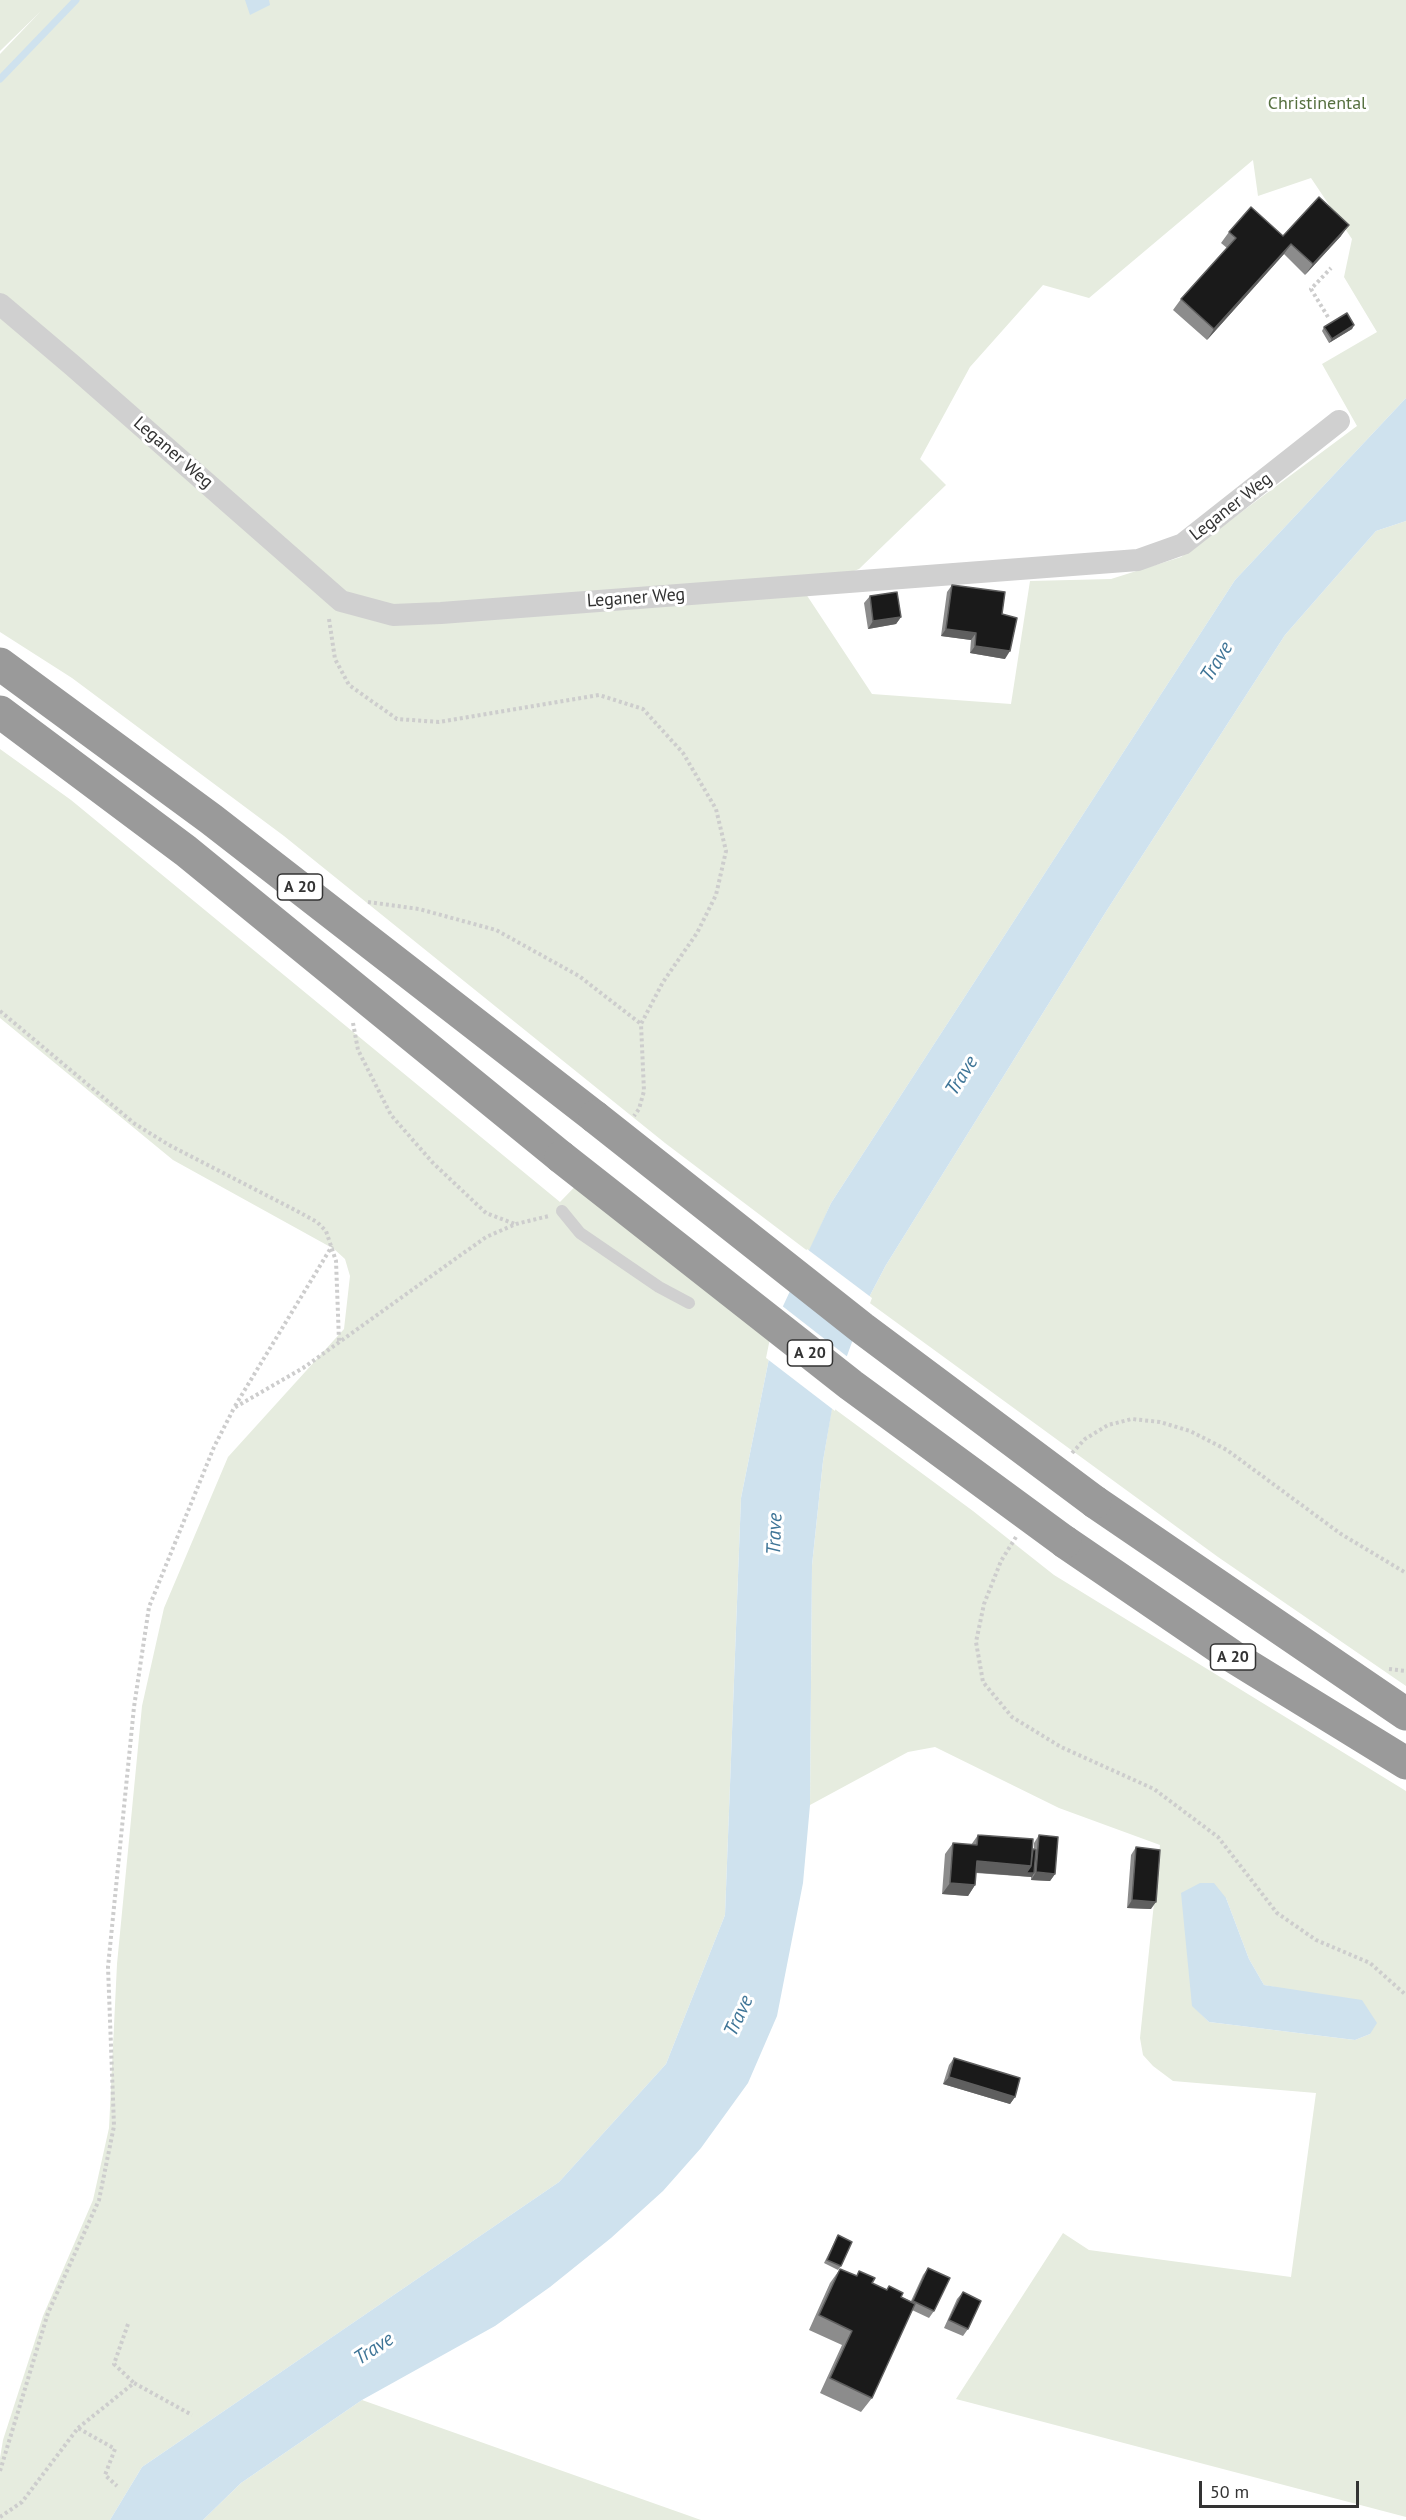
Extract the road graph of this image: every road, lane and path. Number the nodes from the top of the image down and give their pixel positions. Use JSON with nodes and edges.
{"nodes":[{"id":1,"x":1330,"y":268,"type":"dead end"},
{"id":2,"x":0,"y":304,"type":"edge"},
{"id":3,"x":1328,"y":317,"type":"dead end"},
{"id":4,"x":1339,"y":421,"type":"dead end"},
{"id":5,"x":341,"y":601,"type":"junction"},
{"id":6,"x":0,"y":664,"type":"edge"},
{"id":7,"x":0,"y":712,"type":"edge"},
{"id":8,"x":368,"y":902,"type":"dead end"},
{"id":9,"x":0,"y":1011,"type":"edge"},
{"id":10,"x":352,"y":1018,"type":"dead end"},
{"id":11,"x":641,"y":1024,"type":"junction"},
{"id":12,"x":632,"y":1118,"type":"dead end"},
{"id":13,"x":562,"y":1210,"type":"joint"},
{"id":14,"x":516,"y":1224,"type":"junction"},
{"id":15,"x":333,"y":1245,"type":"junction"},
{"id":16,"x":689,"y":1303,"type":"dead end"},
{"id":17,"x":339,"y":1341,"type":"junction"},
{"id":18,"x":234,"y":1408,"type":"junction"},
{"id":19,"x":1065,"y":1462,"type":"dead end"},
{"id":20,"x":1020,"y":1531,"type":"dead end"},
{"id":21,"x":1406,"y":1573,"type":"edge"},
{"id":22,"x":1380,"y":1668,"type":"dead end"},
{"id":23,"x":1406,"y":1671,"type":"edge"},
{"id":24,"x":1406,"y":1714,"type":"edge"},
{"id":25,"x":1406,"y":1763,"type":"edge"},
{"id":26,"x":1406,"y":1995,"type":"edge"},
{"id":27,"x":128,"y":2324,"type":"dead end"},
{"id":28,"x":134,"y":2383,"type":"junction"},
{"id":29,"x":192,"y":2415,"type":"dead end"},
{"id":30,"x":78,"y":2428,"type":"junction"},
{"id":31,"x":0,"y":2471,"type":"edge"},
{"id":32,"x":117,"y":2486,"type":"dead end"},
{"id":33,"x":0,"y":2517,"type":"edge"}],
"edges":[{"from":1,"to":3,"type":"path"},
{"from":2,"to":5,"type":"street","name":"Leganer Weg"},
{"from":4,"to":5,"type":"street","name":"Leganer Weg"},
{"from":5,"to":11,"type":"path"},
{"from":6,"to":24,"type":"highway","number":"A 20","bridge":true},
{"from":7,"to":25,"type":"highway","number":"A 20","bridge":true},
{"from":8,"to":11,"type":"path"},
{"from":9,"to":15,"type":"path"},
{"from":10,"to":14,"type":"path"},
{"from":11,"to":12,"type":"path"},
{"from":13,"to":14,"type":"path"},
{"from":13,"to":16,"type":"lane"},
{"from":14,"to":17,"type":"path"},
{"from":15,"to":17,"type":"path"},
{"from":15,"to":18,"type":"path"},
{"from":17,"to":18,"type":"path"},
{"from":18,"to":31,"type":"path"},
{"from":19,"to":21,"type":"path"},
{"from":20,"to":26,"type":"path"},
{"from":22,"to":23,"type":"path"},
{"from":27,"to":28,"type":"path"},
{"from":28,"to":29,"type":"path"},
{"from":28,"to":30,"type":"path"},
{"from":30,"to":32,"type":"path"},
{"from":30,"to":33,"type":"path"}]}
